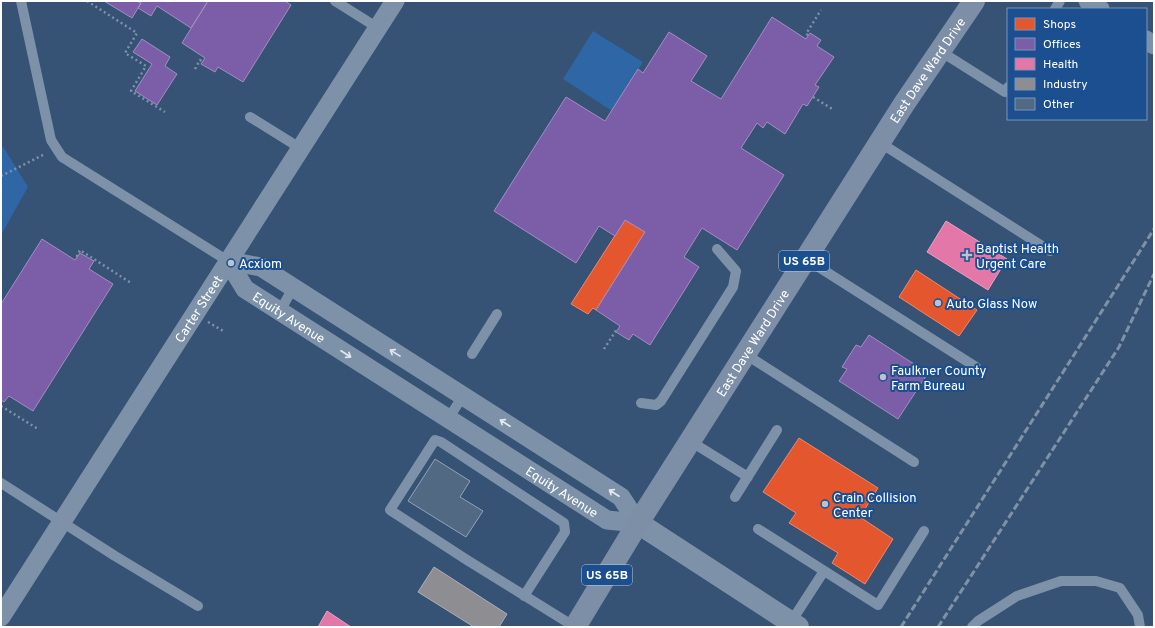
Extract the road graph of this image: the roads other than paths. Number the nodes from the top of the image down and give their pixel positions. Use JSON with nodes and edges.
{"nodes":[{"id":1,"x":21,"y":1,"type":"edge"},
{"id":2,"x":335,"y":1,"type":"edge"},
{"id":3,"x":395,"y":1,"type":"edge"},
{"id":4,"x":974,"y":1,"type":"edge"},
{"id":5,"x":1088,"y":1,"type":"edge"},
{"id":6,"x":1098,"y":8,"type":"edge"},
{"id":7,"x":378,"y":28,"type":"junction"},
{"id":8,"x":940,"y":51,"type":"junction"},
{"id":9,"x":1007,"y":89,"type":"edge"},
{"id":10,"x":250,"y":117,"type":"dead end"},
{"id":11,"x":879,"y":142,"type":"junction"},
{"id":12,"x":300,"y":148,"type":"junction"},
{"id":13,"x":717,"y":249,"type":"dead end"},
{"id":14,"x":1050,"y":251,"type":"dead end"},
{"id":15,"x":806,"y":259,"type":"junction"},
{"id":16,"x":228,"y":262,"type":"junction"},
{"id":17,"x":294,"y":288,"type":"junction"},
{"id":18,"x":280,"y":311,"type":"junction"},
{"id":19,"x":497,"y":314,"type":"dead end"},
{"id":20,"x":472,"y":354,"type":"dead end"},
{"id":21,"x":745,"y":354,"type":"junction"},
{"id":22,"x":976,"y":367,"type":"dead end"},
{"id":23,"x":463,"y":396,"type":"junction"},
{"id":24,"x":641,"y":403,"type":"dead end"},
{"id":25,"x":448,"y":419,"type":"junction"},
{"id":26,"x":777,"y":430,"type":"dead end"},
{"id":27,"x":690,"y":441,"type":"junction"},
{"id":28,"x":914,"y":462,"type":"dead end"},
{"id":29,"x":748,"y":476,"type":"junction"},
{"id":30,"x":1,"y":483,"type":"edge"},
{"id":31,"x":735,"y":497,"type":"dead end"},
{"id":32,"x":62,"y":522,"type":"junction"},
{"id":33,"x":638,"y":523,"type":"junction"},
{"id":34,"x":758,"y":529,"type":"dead end"},
{"id":35,"x":924,"y":531,"type":"dead end"},
{"id":36,"x":824,"y":571,"type":"junction"},
{"id":37,"x":524,"y":596,"type":"junction"},
{"id":38,"x":198,"y":606,"type":"dead end"},
{"id":39,"x":1,"y":617,"type":"edge"},
{"id":40,"x":794,"y":625,"type":"edge"},
{"id":41,"x":575,"y":627,"type":"edge"},
{"id":42,"x":972,"y":627,"type":"edge"},
{"id":43,"x":1140,"y":627,"type":"edge"}],
"edges":[{"from":1,"to":16,"type":"lane"},
{"from":2,"to":7,"type":"lane"},
{"from":3,"to":7,"type":"street","name":"Carter Street"},
{"from":4,"to":8,"type":"main road","name":"East Dave Ward Drive","number":"US 65B"},
{"from":5,"to":6,"type":"street"},
{"from":7,"to":12,"type":"street","name":"Carter Street"},
{"from":8,"to":9,"type":"lane"},
{"from":8,"to":11,"type":"main road","name":"East Dave Ward Drive","number":"US 65B"},
{"from":10,"to":12,"type":"lane"},
{"from":11,"to":14,"type":"lane"},
{"from":11,"to":15,"type":"main road","name":"East Dave Ward Drive","number":"US 65B"},
{"from":12,"to":16,"type":"street","name":"Carter Street"},
{"from":13,"to":24,"type":"lane"},
{"from":15,"to":21,"type":"main road","name":"East Dave Ward Drive","number":"US 65B"},
{"from":15,"to":22,"type":"lane"},
{"from":16,"to":17,"type":"street","name":"Equity Avenue"},
{"from":16,"to":18,"type":"street","name":"Equity Avenue"},
{"from":16,"to":32,"type":"street","name":"Carter Street"},
{"from":17,"to":18,"type":"lane"},
{"from":23,"to":17,"type":"street","name":"Equity Avenue","one_way":true},
{"from":18,"to":25,"type":"street","name":"Equity Avenue","one_way":true},
{"from":19,"to":20,"type":"lane"},
{"from":21,"to":27,"type":"main road","name":"East Dave Ward Drive","number":"US 65B"},
{"from":21,"to":28,"type":"lane"},
{"from":23,"to":25,"type":"lane"},
{"from":33,"to":23,"type":"street","name":"Equity Avenue","one_way":true},
{"from":25,"to":33,"type":"street","name":"Equity Avenue"},
{"from":26,"to":29,"type":"lane"},
{"from":27,"to":29,"type":"lane"},
{"from":27,"to":33,"type":"main road","name":"East Dave Ward Drive","number":"US 65B"},
{"from":29,"to":31,"type":"lane"},
{"from":30,"to":32,"type":"lane"},
{"from":32,"to":38,"type":"lane"},
{"from":32,"to":39,"type":"street","name":"Carter Street"},
{"from":33,"to":40,"type":"street","name":"Equity Avenue"},
{"from":33,"to":41,"type":"main road","name":"East Dave Ward Drive","number":"US 65B"},
{"from":34,"to":36,"type":"lane"},
{"from":35,"to":36,"type":"lane"},
{"from":36,"to":40,"type":"lane"},
{"from":37,"to":37,"type":"lane"},
{"from":37,"to":41,"type":"lane"},
{"from":42,"to":43,"type":"lane"}]}
